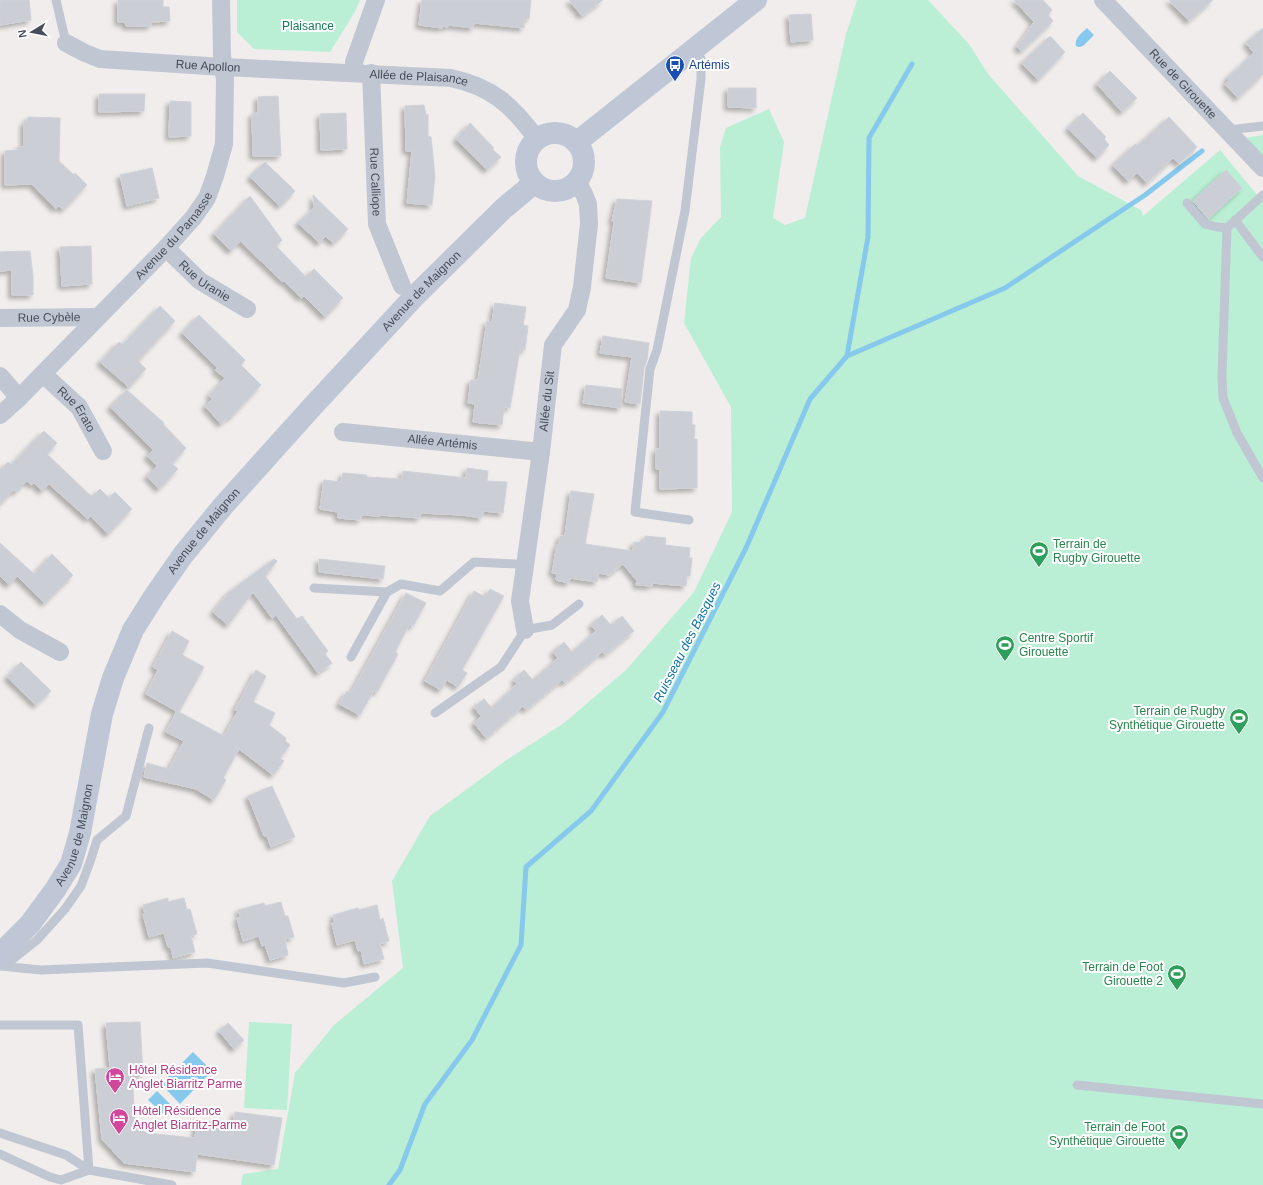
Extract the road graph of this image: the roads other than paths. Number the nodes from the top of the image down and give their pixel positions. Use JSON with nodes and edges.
{"nodes":[{"id":1,"x":56,"y":0,"type":"edge"},
{"id":2,"x":221,"y":0,"type":"edge"},
{"id":3,"x":376,"y":0,"type":"edge"},
{"id":4,"x":756,"y":0,"type":"edge"},
{"id":5,"x":1102,"y":0,"type":"edge"},
{"id":6,"x":66,"y":43,"type":"joint"},
{"id":7,"x":695,"y":47,"type":"junction"},
{"id":8,"x":223,"y":68,"type":"junction"},
{"id":9,"x":363,"y":73,"type":"junction"},
{"id":10,"x":1263,"y":126,"type":"edge"},
{"id":11,"x":1226,"y":130,"type":"junction"},
{"id":12,"x":536,"y":138,"type":"junction"},
{"id":13,"x":577,"y":142,"type":"junction"},
{"id":14,"x":1263,"y":168,"type":"edge"},
{"id":15,"x":578,"y":182,"type":"junction"},
{"id":16,"x":534,"y":183,"type":"junction"},
{"id":17,"x":1263,"y":195,"type":"edge"},
{"id":18,"x":1187,"y":203,"type":"dead end"},
{"id":19,"x":1236,"y":220,"type":"junction"},
{"id":20,"x":1227,"y":228,"type":"junction"},
{"id":21,"x":166,"y":248,"type":"junction"},
{"id":22,"x":1263,"y":257,"type":"edge"},
{"id":23,"x":402,"y":286,"type":"dead end"},
{"id":24,"x":247,"y":309,"type":"dead end"},
{"id":25,"x":97,"y":317,"type":"junction"},
{"id":26,"x":0,"y":318,"type":"edge"},
{"id":27,"x":43,"y":374,"type":"junction"},
{"id":28,"x":0,"y":376,"type":"edge"},
{"id":29,"x":19,"y":398,"type":"junction"},
{"id":30,"x":0,"y":416,"type":"edge"},
{"id":31,"x":343,"y":432,"type":"dead end"},
{"id":32,"x":103,"y":451,"type":"dead end"},
{"id":33,"x":541,"y":452,"type":"junction"},
{"id":34,"x":1263,"y":478,"type":"edge"},
{"id":35,"x":689,"y":520,"type":"dead end"},
{"id":36,"x":524,"y":566,"type":"junction"},
{"id":37,"x":314,"y":588,"type":"dead end"},
{"id":38,"x":387,"y":592,"type":"junction"},
{"id":39,"x":579,"y":604,"type":"dead end"},
{"id":40,"x":0,"y":614,"type":"edge"},
{"id":41,"x":526,"y":630,"type":"junction"},
{"id":42,"x":60,"y":652,"type":"dead end"},
{"id":43,"x":351,"y":657,"type":"dead end"},
{"id":44,"x":435,"y":713,"type":"dead end"},
{"id":45,"x":149,"y":728,"type":"dead end"},
{"id":46,"x":88,"y":837,"type":"junction"},
{"id":47,"x":0,"y":954,"type":"edge"},
{"id":48,"x":0,"y":962,"type":"edge"},
{"id":49,"x":0,"y":966,"type":"edge"},
{"id":50,"x":375,"y":977,"type":"dead end"},
{"id":51,"x":0,"y":1025,"type":"edge"},
{"id":52,"x":1077,"y":1085,"type":"dead end"},
{"id":53,"x":1263,"y":1104,"type":"edge"},
{"id":54,"x":0,"y":1133,"type":"edge"},
{"id":55,"x":0,"y":1154,"type":"edge"},
{"id":56,"x":89,"y":1170,"type":"junction"},
{"id":57,"x":172,"y":1185,"type":"edge"}],
"edges":[{"from":1,"to":6,"type":"lane"},
{"from":2,"to":8,"type":"street","name":"Avenue du Parnasse"},
{"from":3,"to":9,"type":"street","name":"Allée de Plaisance"},
{"from":4,"to":7,"type":"street"},
{"from":5,"to":11,"type":"street","name":"Rue de Girouette"},
{"from":6,"to":8,"type":"street","name":"Rue Apollon"},
{"from":7,"to":13,"type":"street"},
{"from":7,"to":35,"type":"lane"},
{"from":8,"to":9,"type":"street","name":"Rue Apollon"},
{"from":8,"to":21,"type":"street","name":"Avenue du Parnasse"},
{"from":9,"to":12,"type":"street","name":"Allée de Plaisance"},
{"from":9,"to":23,"type":"street","name":"Rue Calliope"},
{"from":10,"to":11,"type":"lane"},
{"from":11,"to":14,"type":"street","name":"Rue de Girouette"},
{"from":12,"to":13,"type":"street"},
{"from":12,"to":16,"type":"street"},
{"from":13,"to":15,"type":"street"},
{"from":15,"to":16,"type":"street"},
{"from":15,"to":33,"type":"street","name":"Allée du Sit"},
{"from":16,"to":46,"type":"street","name":"Avenue de Maignon"},
{"from":17,"to":19,"type":"lane"},
{"from":18,"to":20,"type":"lane"},
{"from":19,"to":20,"type":"lane"},
{"from":19,"to":22,"type":"lane"},
{"from":20,"to":34,"type":"lane"},
{"from":21,"to":24,"type":"street","name":"Rue Uranie"},
{"from":21,"to":25,"type":"street","name":"Avenue du Parnasse"},
{"from":25,"to":26,"type":"street","name":"Rue Cybèle"},
{"from":25,"to":27,"type":"street","name":"Avenue du Parnasse"},
{"from":27,"to":29,"type":"street","name":"Avenue du Parnasse"},
{"from":27,"to":32,"type":"street","name":"Rue Erato"},
{"from":28,"to":29,"type":"street"},
{"from":29,"to":30,"type":"street","name":"Avenue du Parnasse"},
{"from":31,"to":33,"type":"street","name":"Allée Artémis"},
{"from":33,"to":36,"type":"street","name":"Allée du Sit"},
{"from":36,"to":38,"type":"lane"},
{"from":36,"to":41,"type":"street","name":"Allée du Sit"},
{"from":37,"to":38,"type":"lane"},
{"from":38,"to":43,"type":"lane"},
{"from":39,"to":41,"type":"lane"},
{"from":40,"to":42,"type":"street"},
{"from":41,"to":44,"type":"lane"},
{"from":45,"to":46,"type":"lane"},
{"from":46,"to":47,"type":"street","name":"Avenue de Maignon"},
{"from":46,"to":48,"type":"lane"},
{"from":49,"to":50,"type":"lane"},
{"from":51,"to":56,"type":"lane"},
{"from":52,"to":53,"type":"lane"},
{"from":54,"to":56,"type":"lane"},
{"from":55,"to":56,"type":"lane"},
{"from":56,"to":57,"type":"lane"}]}
